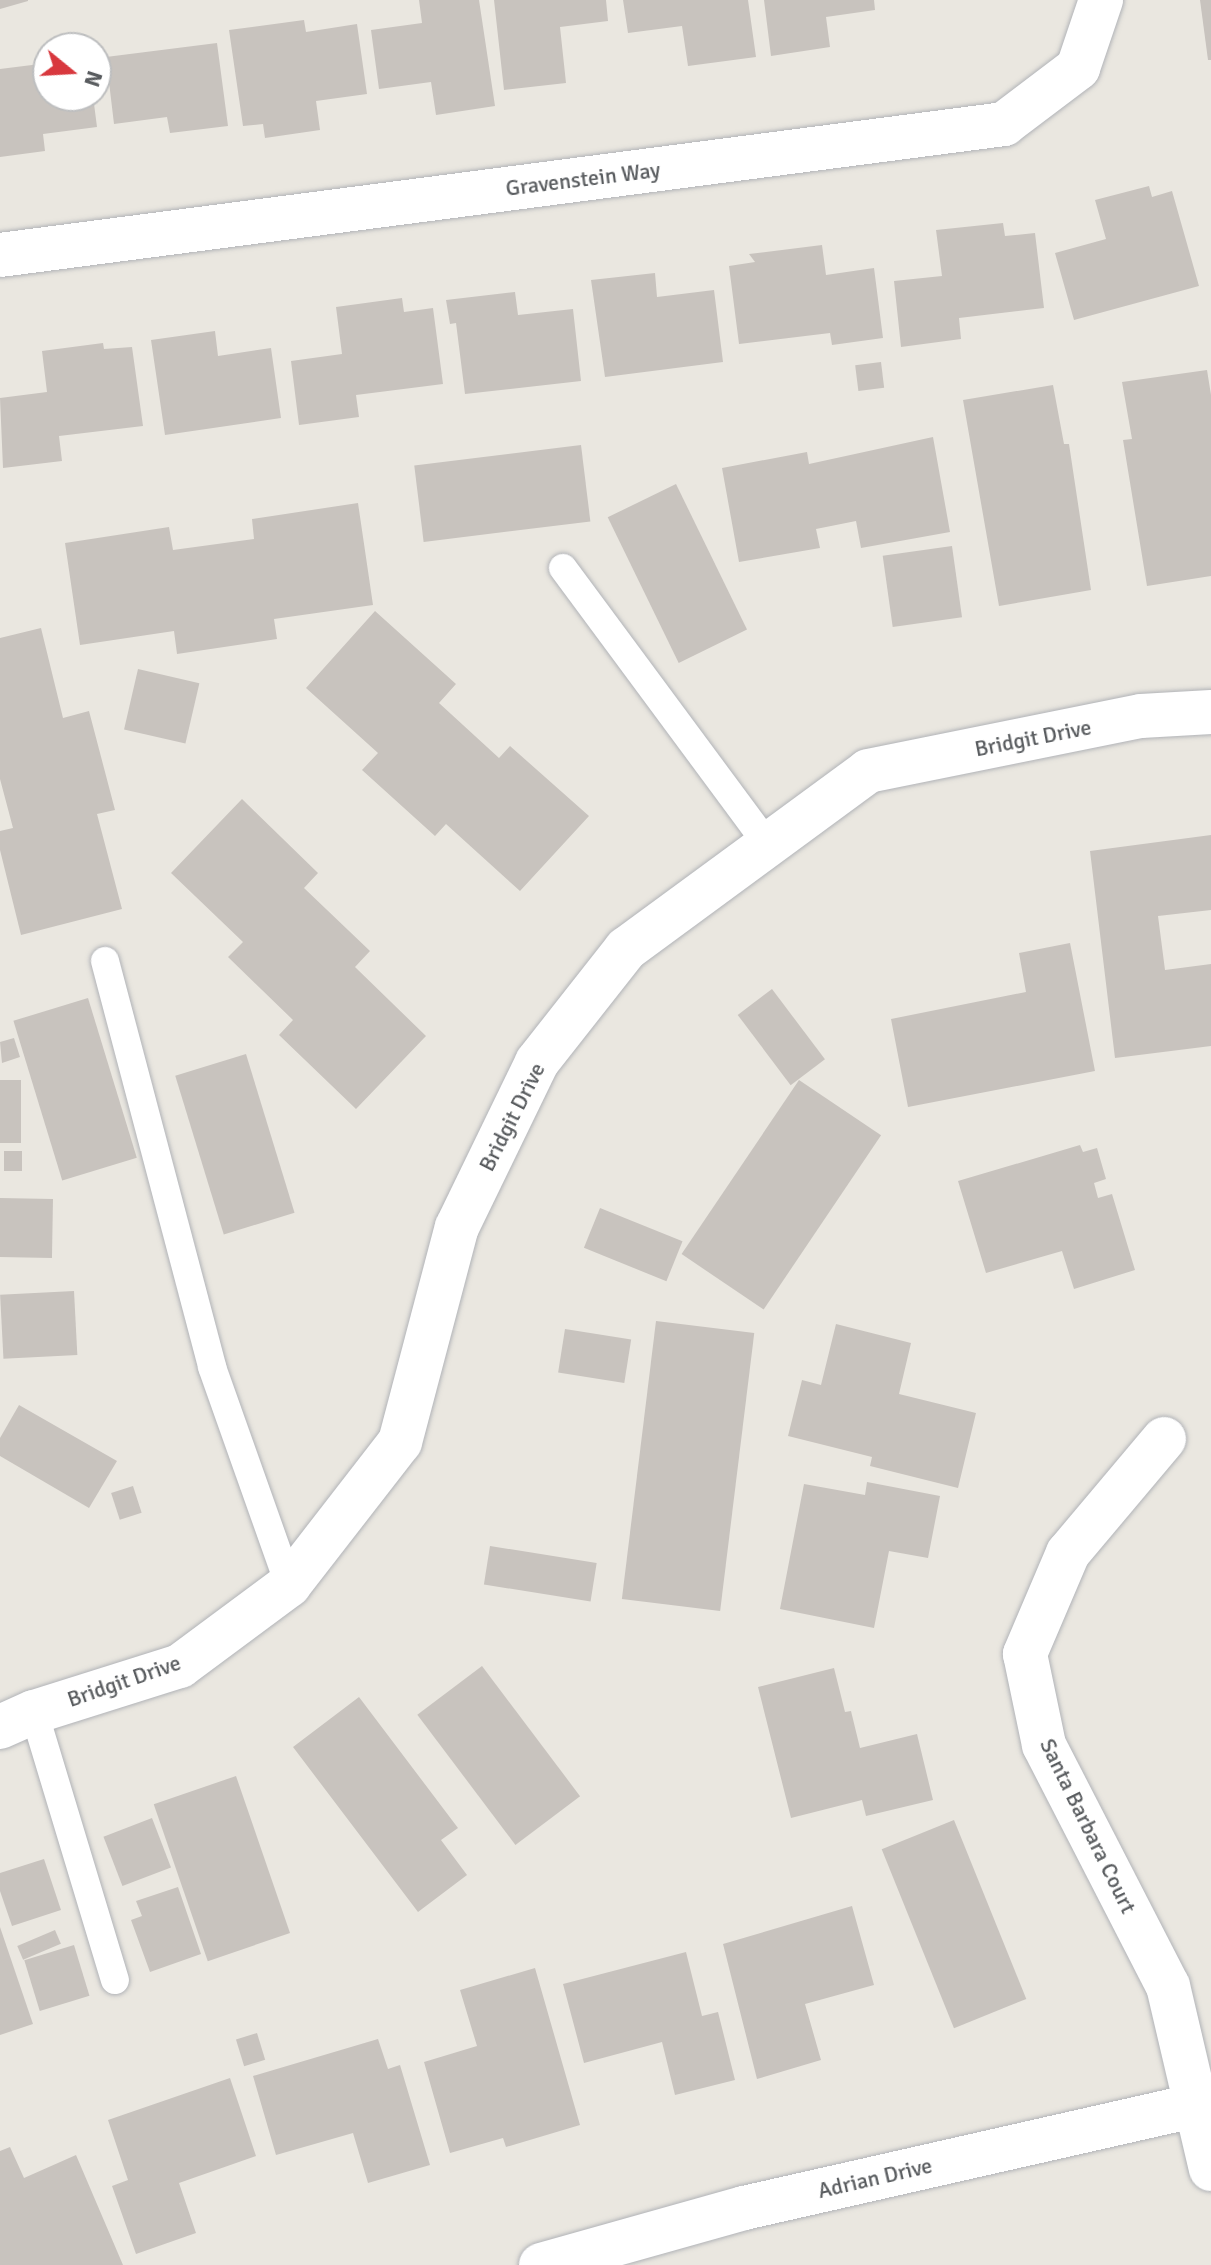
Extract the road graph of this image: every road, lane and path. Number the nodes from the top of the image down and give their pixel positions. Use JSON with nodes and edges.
{"nodes":[{"id":1,"x":1101,"y":0,"type":"edge"},
{"id":2,"x":0,"y":255,"type":"edge"},
{"id":3,"x":563,"y":568,"type":"dead end"},
{"id":4,"x":1211,"y":712,"type":"edge"},
{"id":5,"x":767,"y":844,"type":"junction"},
{"id":6,"x":105,"y":961,"type":"dead end"},
{"id":7,"x":1164,"y":1439,"type":"dead end"},
{"id":8,"x":289,"y":1585,"type":"junction"},
{"id":9,"x":17,"y":1719,"type":"edge"},
{"id":10,"x":115,"y":1980,"type":"dead end"},
{"id":11,"x":1204,"y":2103,"type":"edge"},
{"id":12,"x":1211,"y":2169,"type":"edge"},
{"id":13,"x":541,"y":2265,"type":"edge"}],
"edges":[{"from":1,"to":2,"type":"street","name":"Gravenstein Way"},
{"from":3,"to":5,"type":"lane"},
{"from":4,"to":5,"type":"street","name":"Bridgit Drive"},
{"from":5,"to":8,"type":"street","name":"Bridgit Drive"},
{"from":6,"to":8,"type":"lane"},
{"from":7,"to":11,"type":"street","name":"Santa Barbara Court"},
{"from":8,"to":9,"type":"street","name":"Bridgit Drive"},
{"from":9,"to":10,"type":"lane"},
{"from":11,"to":12,"type":"street","name":"Santa Barbara Court"},
{"from":11,"to":13,"type":"street","name":"Adrian Drive"}]}
